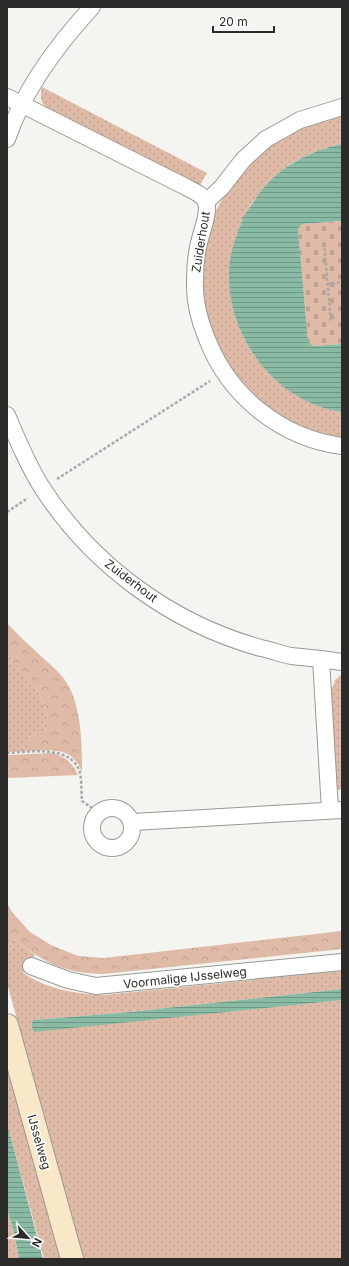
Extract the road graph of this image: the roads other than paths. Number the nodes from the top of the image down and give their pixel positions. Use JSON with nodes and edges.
{"nodes":[{"id":1,"x":92,"y":7,"type":"edge"},
{"id":2,"x":7,"y":97,"type":"edge"},
{"id":3,"x":22,"y":104,"type":"junction"},
{"id":4,"x":342,"y":107,"type":"edge"},
{"id":5,"x":7,"y":139,"type":"edge"},
{"id":6,"x":206,"y":202,"type":"junction"},
{"id":7,"x":7,"y":416,"type":"edge"},
{"id":8,"x":342,"y":446,"type":"edge"},
{"id":9,"x":321,"y":659,"type":"junction"},
{"id":10,"x":342,"y":662,"type":"edge"},
{"id":11,"x":336,"y":810,"type":"edge"},
{"id":12,"x":133,"y":822,"type":"junction"},
{"id":13,"x":342,"y":962,"type":"edge"},
{"id":14,"x":31,"y":966,"type":"dead end"},
{"id":15,"x":7,"y":1026,"type":"edge"},
{"id":16,"x":72,"y":1259,"type":"edge"}],
"edges":[{"from":1,"to":3,"type":"street"},
{"from":2,"to":3,"type":"street","name":"Zuiderhout"},
{"from":3,"to":5,"type":"street"},
{"from":3,"to":6,"type":"street","name":"Zuiderhout"},
{"from":4,"to":6,"type":"street","name":"Zuiderhout"},
{"from":6,"to":8,"type":"street","name":"Zuiderhout"},
{"from":7,"to":9,"type":"street","name":"Zuiderhout"},
{"from":9,"to":10,"type":"street","name":"Zuiderhout"},
{"from":9,"to":11,"type":"street"},
{"from":11,"to":12,"type":"street"},
{"from":12,"to":12,"type":"street"},
{"from":13,"to":14,"type":"street","name":"Voormalige IJsselweg"},
{"from":15,"to":16,"type":"street","name":"IJsselweg"}]}
